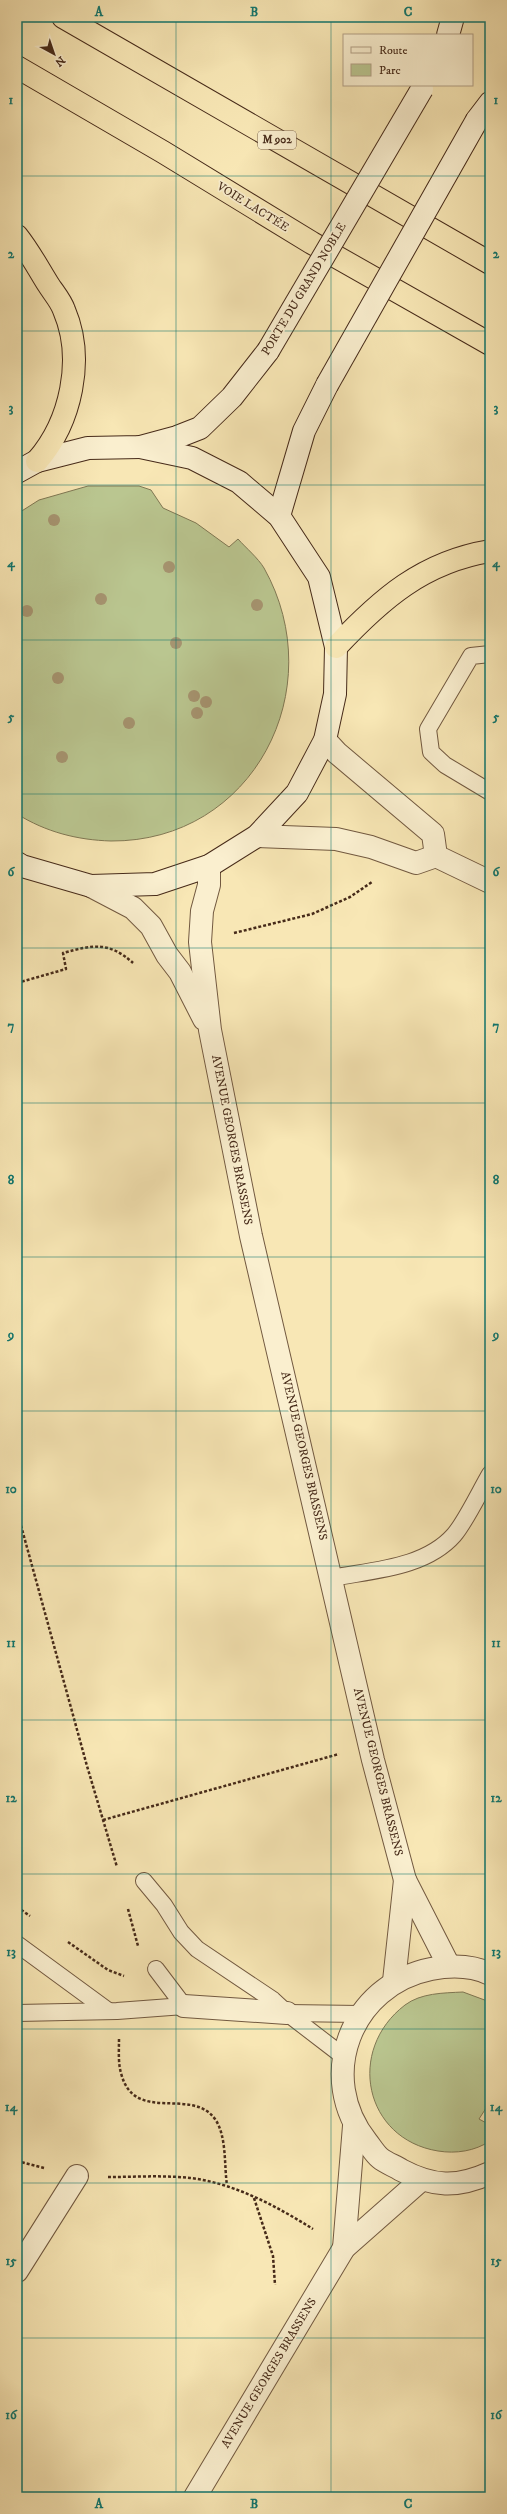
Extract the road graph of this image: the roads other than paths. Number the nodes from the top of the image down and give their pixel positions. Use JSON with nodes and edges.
{"nodes":[{"id":1,"x":63,"y":17,"type":"edge"},
{"id":2,"x":453,"y":17,"type":"edge"},
{"id":3,"x":448,"y":34,"type":"edge"},
{"id":4,"x":17,"y":67,"type":"edge"},
{"id":5,"x":423,"y":87,"type":"edge"},
{"id":6,"x":490,"y":103,"type":"edge"},
{"id":7,"x":17,"y":236,"type":"edge"},
{"id":8,"x":490,"y":263,"type":"edge"},
{"id":9,"x":490,"y":344,"type":"edge"},
{"id":10,"x":140,"y":447,"type":"junction"},
{"id":11,"x":37,"y":461,"type":"junction"},
{"id":12,"x":17,"y":472,"type":"edge"},
{"id":13,"x":279,"y":516,"type":"junction"},
{"id":14,"x":490,"y":551,"type":"edge"},
{"id":15,"x":336,"y":647,"type":"junction"},
{"id":16,"x":490,"y":654,"type":"edge"},
{"id":17,"x":325,"y":740,"type":"junction"},
{"id":18,"x":490,"y":792,"type":"edge"},
{"id":19,"x":257,"y":836,"type":"junction"},
{"id":20,"x":436,"y":856,"type":"junction"},
{"id":21,"x":17,"y":863,"type":"edge"},
{"id":22,"x":209,"y":866,"type":"junction"},
{"id":23,"x":490,"y":882,"type":"edge"},
{"id":24,"x":91,"y":886,"type":"junction"},
{"id":25,"x":210,"y":1030,"type":"junction"},
{"id":26,"x":490,"y":1474,"type":"edge"},
{"id":27,"x":332,"y":1578,"type":"junction"},
{"id":28,"x":405,"y":1880,"type":"junction"},
{"id":29,"x":144,"y":1881,"type":"dead end"},
{"id":30,"x":17,"y":1944,"type":"edge"},
{"id":31,"x":449,"y":1966,"type":"junction"},
{"id":32,"x":156,"y":1969,"type":"dead end"},
{"id":33,"x":490,"y":1974,"type":"edge"},
{"id":34,"x":394,"y":1982,"type":"junction"},
{"id":35,"x":184,"y":2006,"type":"junction"},
{"id":36,"x":112,"y":2010,"type":"junction"},
{"id":37,"x":17,"y":2013,"type":"edge"},
{"id":38,"x":287,"y":2014,"type":"junction"},
{"id":39,"x":360,"y":2014,"type":"junction"},
{"id":40,"x":343,"y":2056,"type":"junction"},
{"id":41,"x":354,"y":2126,"type":"junction"},
{"id":42,"x":490,"y":2173,"type":"edge"},
{"id":43,"x":77,"y":2176,"type":"road end"},
{"id":44,"x":421,"y":2180,"type":"junction"},
{"id":45,"x":344,"y":2248,"type":"junction"},
{"id":46,"x":17,"y":2271,"type":"edge"},
{"id":47,"x":195,"y":2497,"type":"edge"}],
"edges":[{"from":1,"to":8,"type":"highway","number":"M 902"},
{"from":2,"to":3,"type":"street"},
{"from":4,"to":9,"type":"highway","name":"VOIE LACTÉE"},
{"from":5,"to":10,"type":"street","name":"PORTE DU GRAND NOBLE","bridge":true},
{"from":6,"to":13,"type":"street","bridge":true},
{"from":7,"to":11,"type":"highway"},
{"from":10,"to":11,"type":"street","name":"PORTE DU GRAND NOBLE"},
{"from":10,"to":13,"type":"street","name":"PORTE DU GRAND NOBLE"},
{"from":11,"to":12,"type":"street","name":"PORTE DU GRAND NOBLE"},
{"from":13,"to":15,"type":"street","name":"PORTE DU GRAND NOBLE"},
{"from":14,"to":15,"type":"highway"},
{"from":15,"to":17,"type":"street","name":"PORTE DU GRAND NOBLE"},
{"from":16,"to":18,"type":"lane"},
{"from":17,"to":19,"type":"street","name":"PORTE DU GRAND NOBLE"},
{"from":17,"to":20,"type":"street"},
{"from":19,"to":20,"type":"street"},
{"from":19,"to":22,"type":"street","name":"PORTE DU GRAND NOBLE"},
{"from":20,"to":23,"type":"street"},
{"from":21,"to":24,"type":"street","name":"PORTE DU GRAND NOBLE"},
{"from":22,"to":24,"type":"street","name":"PORTE DU GRAND NOBLE"},
{"from":22,"to":25,"type":"street","name":"AVENUE GEORGES BRASSENS"},
{"from":24,"to":25,"type":"street","name":"AVENUE GEORGES BRASSENS"},
{"from":25,"to":27,"type":"street","name":"AVENUE GEORGES BRASSENS"},
{"from":26,"to":27,"type":"lane"},
{"from":27,"to":28,"type":"street","name":"AVENUE GEORGES BRASSENS"},
{"from":28,"to":31,"type":"street","name":"AVENUE GEORGES BRASSENS"},
{"from":28,"to":34,"type":"street","name":"AVENUE GEORGES BRASSENS"},
{"from":29,"to":38,"type":"lane"},
{"from":30,"to":36,"type":"lane"},
{"from":31,"to":33,"type":"street"},
{"from":31,"to":34,"type":"street"},
{"from":32,"to":35,"type":"lane"},
{"from":34,"to":39,"type":"street"},
{"from":35,"to":36,"type":"lane"},
{"from":35,"to":38,"type":"street"},
{"from":36,"to":37,"type":"lane"},
{"from":38,"to":39,"type":"lane"},
{"from":38,"to":40,"type":"lane"},
{"from":39,"to":40,"type":"street"},
{"from":40,"to":41,"type":"street"},
{"from":41,"to":44,"type":"street"},
{"from":41,"to":45,"type":"street","name":"AVENUE GEORGES BRASSENS"},
{"from":42,"to":44,"type":"street"},
{"from":43,"to":46,"type":"street"},
{"from":44,"to":45,"type":"street","name":"AVENUE GEORGES BRASSENS"},
{"from":45,"to":47,"type":"street","name":"AVENUE GEORGES BRASSENS"}]}
